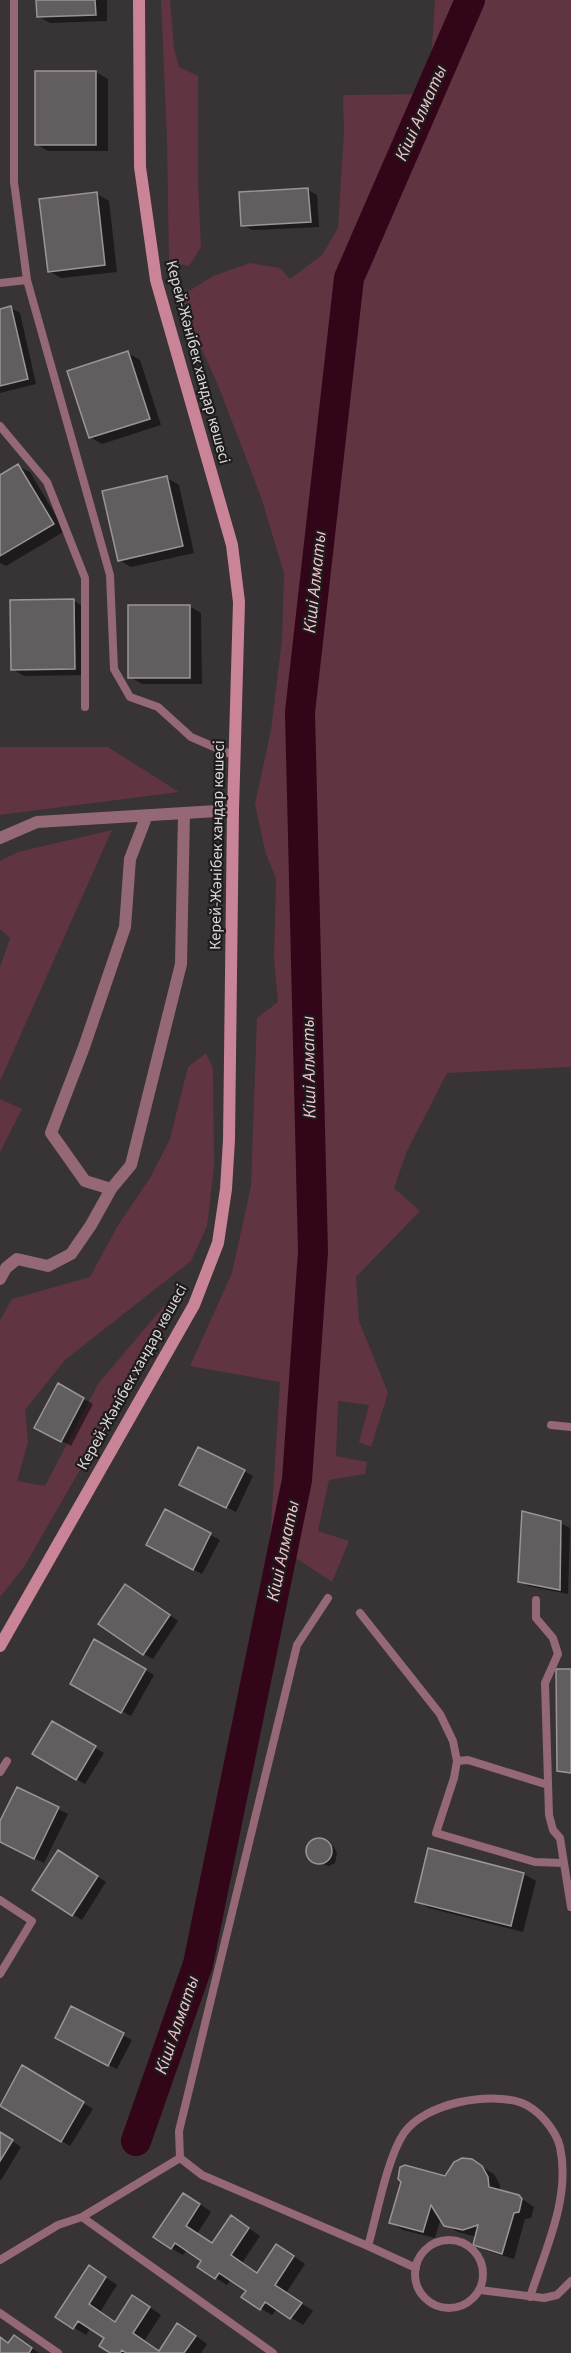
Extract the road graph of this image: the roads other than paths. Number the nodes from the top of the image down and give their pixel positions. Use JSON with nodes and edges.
{"nodes":[{"id":1,"x":14,"y":0,"type":"edge"},
{"id":2,"x":139,"y":0,"type":"edge"},
{"id":3,"x":27,"y":280,"type":"junction"},
{"id":4,"x":0,"y":283,"type":"edge"},
{"id":5,"x":0,"y":426,"type":"edge"},
{"id":6,"x":85,"y":707,"type":"dead end"},
{"id":7,"x":235,"y":756,"type":"junction"},
{"id":8,"x":233,"y":810,"type":"junction"},
{"id":9,"x":184,"y":813,"type":"junction"},
{"id":10,"x":147,"y":815,"type":"junction"},
{"id":11,"x":0,"y":838,"type":"edge"},
{"id":12,"x":111,"y":1189,"type":"junction"},
{"id":13,"x":0,"y":1279,"type":"edge"},
{"id":14,"x":550,"y":1425,"type":"dead end"},
{"id":15,"x":571,"y":1427,"type":"edge"},
{"id":16,"x":328,"y":1598,"type":"dead end"},
{"id":17,"x":536,"y":1600,"type":"dead end"},
{"id":18,"x":360,"y":1613,"type":"dead end"},
{"id":19,"x":0,"y":1646,"type":"edge"},
{"id":20,"x":7,"y":1761,"type":"dead end"},
{"id":21,"x":456,"y":1761,"type":"junction"},
{"id":22,"x":0,"y":1772,"type":"edge"},
{"id":23,"x":548,"y":1785,"type":"junction"},
{"id":24,"x":564,"y":1863,"type":"junction"},
{"id":25,"x":0,"y":1900,"type":"edge"},
{"id":26,"x":571,"y":1907,"type":"edge"},
{"id":27,"x":0,"y":1974,"type":"edge"},
{"id":28,"x":180,"y":2158,"type":"junction"},
{"id":29,"x":82,"y":2217,"type":"junction"},
{"id":30,"x":368,"y":2246,"type":"junction"},
{"id":31,"x":0,"y":2260,"type":"edge"},
{"id":32,"x":416,"y":2268,"type":"junction"},
{"id":33,"x":571,"y":2282,"type":"edge"},
{"id":34,"x":480,"y":2290,"type":"junction"},
{"id":35,"x":530,"y":2297,"type":"junction"},
{"id":36,"x":0,"y":2313,"type":"edge"},
{"id":37,"x":58,"y":2353,"type":"edge"},
{"id":38,"x":273,"y":2353,"type":"edge"}],
"edges":[{"from":1,"to":3,"type":"lane"},
{"from":2,"to":7,"type":"main road","name":"Керей-Жәнібек хандар көшесі"},
{"from":3,"to":4,"type":"lane"},
{"from":3,"to":7,"type":"lane"},
{"from":5,"to":6,"type":"lane"},
{"from":7,"to":8,"type":"main road","name":"Керей-Жәнібек хандар көшесі"},
{"from":8,"to":9,"type":"street"},
{"from":8,"to":19,"type":"main road","name":"Керей-Жәнібек хандар көшесі"},
{"from":9,"to":10,"type":"street"},
{"from":9,"to":12,"type":"street"},
{"from":10,"to":11,"type":"street"},
{"from":10,"to":12,"type":"street"},
{"from":12,"to":13,"type":"street"},
{"from":14,"to":15,"type":"lane"},
{"from":16,"to":28,"type":"lane"},
{"from":17,"to":23,"type":"lane"},
{"from":18,"to":21,"type":"lane"},
{"from":20,"to":22,"type":"lane"},
{"from":21,"to":23,"type":"lane"},
{"from":21,"to":24,"type":"lane"},
{"from":23,"to":24,"type":"lane"},
{"from":24,"to":26,"type":"lane"},
{"from":25,"to":27,"type":"lane"},
{"from":28,"to":29,"type":"lane"},
{"from":28,"to":30,"type":"lane"},
{"from":29,"to":31,"type":"lane"},
{"from":29,"to":38,"type":"lane"},
{"from":30,"to":32,"type":"lane"},
{"from":30,"to":35,"type":"lane"},
{"from":32,"to":34,"type":"lane"},
{"from":32,"to":34,"type":"lane"},
{"from":33,"to":35,"type":"lane"},
{"from":34,"to":35,"type":"lane"},
{"from":36,"to":37,"type":"lane"}]}
